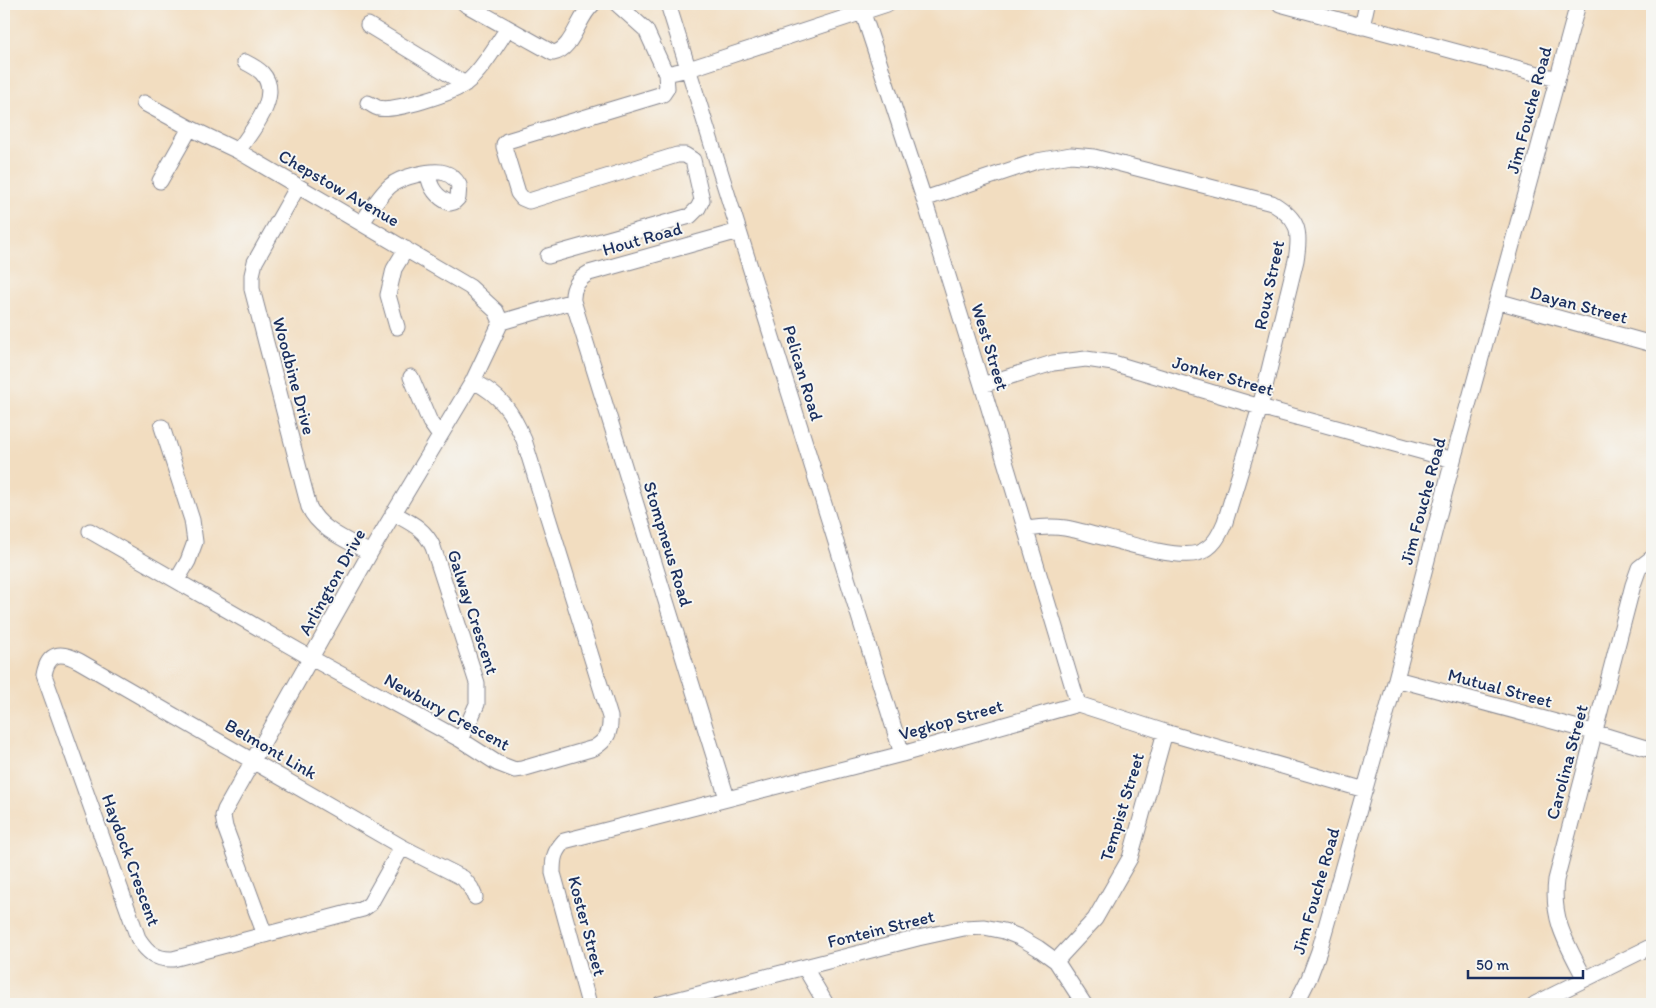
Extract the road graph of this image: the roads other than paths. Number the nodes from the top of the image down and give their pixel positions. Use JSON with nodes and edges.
{"nodes":[{"id":1,"x":465,"y":4,"type":"edge"},
{"id":2,"x":592,"y":4,"type":"edge"},
{"id":3,"x":617,"y":4,"type":"edge"},
{"id":4,"x":668,"y":4,"type":"edge"},
{"id":5,"x":887,"y":4,"type":"edge"},
{"id":6,"x":1280,"y":4,"type":"edge"},
{"id":7,"x":1368,"y":4,"type":"edge"},
{"id":8,"x":1578,"y":4,"type":"edge"},
{"id":9,"x":861,"y":8,"type":"edge"},
{"id":10,"x":368,"y":25,"type":"dead end"},
{"id":11,"x":1362,"y":27,"type":"junction"},
{"id":12,"x":508,"y":28,"type":"junction"},
{"id":13,"x":246,"y":62,"type":"dead end"},
{"id":14,"x":689,"y":69,"type":"junction"},
{"id":15,"x":666,"y":74,"type":"junction"},
{"id":16,"x":1557,"y":79,"type":"junction"},
{"id":17,"x":465,"y":84,"type":"junction"},
{"id":18,"x":144,"y":103,"type":"dead end"},
{"id":19,"x":368,"y":103,"type":"dead end"},
{"id":20,"x":190,"y":128,"type":"junction"},
{"id":21,"x":238,"y":151,"type":"junction"},
{"id":22,"x":428,"y":174,"type":"dead end"},
{"id":23,"x":160,"y":181,"type":"dead end"},
{"id":24,"x":298,"y":186,"type":"junction"},
{"id":25,"x":924,"y":198,"type":"junction"},
{"id":26,"x":362,"y":223,"type":"junction"},
{"id":27,"x":739,"y":231,"type":"junction"},
{"id":28,"x":406,"y":249,"type":"junction"},
{"id":29,"x":548,"y":256,"type":"dead end"},
{"id":30,"x":573,"y":301,"type":"junction"},
{"id":31,"x":1497,"y":301,"type":"junction"},
{"id":32,"x":502,"y":322,"type":"junction"},
{"id":33,"x":396,"y":327,"type":"dead end"},
{"id":34,"x":1652,"y":344,"type":"edge"},
{"id":35,"x":411,"y":377,"type":"dead end"},
{"id":36,"x":473,"y":381,"type":"junction"},
{"id":37,"x":982,"y":385,"type":"junction"},
{"id":38,"x":1260,"y":407,"type":"junction"},
{"id":39,"x":162,"y":427,"type":"dead end"},
{"id":40,"x":440,"y":436,"type":"junction"},
{"id":41,"x":1453,"y":460,"type":"junction"},
{"id":42,"x":393,"y":513,"type":"junction"},
{"id":43,"x":1027,"y":529,"type":"junction"},
{"id":44,"x":90,"y":532,"type":"dead end"},
{"id":45,"x":370,"y":553,"type":"junction"},
{"id":46,"x":1652,"y":558,"type":"edge"},
{"id":47,"x":178,"y":580,"type":"junction"},
{"id":48,"x":311,"y":658,"type":"junction"},
{"id":49,"x":45,"y":669,"type":"joint"},
{"id":50,"x":1396,"y":679,"type":"junction"},
{"id":51,"x":1078,"y":704,"type":"junction"},
{"id":52,"x":1165,"y":732,"type":"junction"},
{"id":53,"x":1593,"y":732,"type":"junction"},
{"id":54,"x":461,"y":740,"type":"junction"},
{"id":55,"x":1652,"y":750,"type":"edge"},
{"id":56,"x":902,"y":754,"type":"junction"},
{"id":57,"x":254,"y":760,"type":"junction"},
{"id":58,"x":1365,"y":790,"type":"junction"},
{"id":59,"x":727,"y":798,"type":"junction"},
{"id":60,"x":402,"y":847,"type":"junction"},
{"id":61,"x":552,"y":858,"type":"joint"},
{"id":62,"x":475,"y":897,"type":"dead end"},
{"id":63,"x":264,"y":936,"type":"junction"},
{"id":64,"x":1652,"y":946,"type":"edge"},
{"id":65,"x":1056,"y":961,"type":"junction"},
{"id":66,"x":806,"y":968,"type":"junction"},
{"id":67,"x":1585,"y":979,"type":"junction"},
{"id":68,"x":589,"y":1004,"type":"edge"},
{"id":69,"x":660,"y":1004,"type":"edge"},
{"id":70,"x":826,"y":1004,"type":"edge"},
{"id":71,"x":1084,"y":1004,"type":"edge"},
{"id":72,"x":1296,"y":1004,"type":"edge"},
{"id":73,"x":1536,"y":1004,"type":"edge"}],
"edges":[{"from":1,"to":12,"type":"street"},
{"from":2,"to":12,"type":"street"},
{"from":3,"to":15,"type":"street"},
{"from":4,"to":14,"type":"street","name":"Pelican Road"},
{"from":5,"to":9,"type":"street"},
{"from":6,"to":11,"type":"street"},
{"from":7,"to":11,"type":"street"},
{"from":8,"to":16,"type":"street","name":"Jim Fouche Road"},
{"from":9,"to":14,"type":"street"},
{"from":9,"to":25,"type":"street","name":"West Street"},
{"from":10,"to":17,"type":"street"},
{"from":11,"to":16,"type":"street"},
{"from":12,"to":17,"type":"street"},
{"from":13,"to":21,"type":"street"},
{"from":14,"to":15,"type":"street"},
{"from":14,"to":27,"type":"street","name":"Pelican Road"},
{"from":15,"to":29,"type":"street"},
{"from":16,"to":31,"type":"street","name":"Jim Fouche Road"},
{"from":17,"to":19,"type":"street"},
{"from":18,"to":20,"type":"street","name":"Chepstow Avenue"},
{"from":20,"to":21,"type":"street","name":"Chepstow Avenue"},
{"from":20,"to":23,"type":"street"},
{"from":21,"to":24,"type":"street","name":"Chepstow Avenue"},
{"from":22,"to":26,"type":"street"},
{"from":24,"to":26,"type":"street","name":"Chepstow Avenue"},
{"from":24,"to":45,"type":"street","name":"Woodbine Drive"},
{"from":25,"to":37,"type":"street","name":"West Street"},
{"from":25,"to":38,"type":"street","name":"Roux Street"},
{"from":26,"to":28,"type":"street","name":"Chepstow Avenue"},
{"from":27,"to":30,"type":"street","name":"Hout Road"},
{"from":27,"to":56,"type":"street","name":"Pelican Road"},
{"from":28,"to":32,"type":"street","name":"Chepstow Avenue"},
{"from":28,"to":33,"type":"street"},
{"from":30,"to":32,"type":"street"},
{"from":30,"to":59,"type":"street","name":"Stompneus Road"},
{"from":31,"to":34,"type":"street","name":"Dayan Street"},
{"from":31,"to":41,"type":"street","name":"Jim Fouche Road"},
{"from":32,"to":36,"type":"street","name":"Arlington Drive"},
{"from":35,"to":40,"type":"street"},
{"from":36,"to":40,"type":"street","name":"Arlington Drive"},
{"from":36,"to":54,"type":"street","name":"Newbury Crescent"},
{"from":37,"to":38,"type":"street","name":"Jonker Street"},
{"from":37,"to":43,"type":"street","name":"West Street"},
{"from":38,"to":41,"type":"street","name":"Jonker Street"},
{"from":38,"to":43,"type":"street","name":"Roux Street"},
{"from":39,"to":47,"type":"street"},
{"from":40,"to":42,"type":"street","name":"Arlington Drive"},
{"from":41,"to":50,"type":"street","name":"Jim Fouche Road"},
{"from":42,"to":45,"type":"street","name":"Arlington Drive"},
{"from":42,"to":54,"type":"street","name":"Galway Crescent"},
{"from":43,"to":51,"type":"street","name":"West Street"},
{"from":44,"to":47,"type":"street","name":"Newbury Crescent"},
{"from":45,"to":48,"type":"street","name":"Arlington Drive"},
{"from":46,"to":53,"type":"street","name":"Carolina Street"},
{"from":47,"to":48,"type":"street","name":"Newbury Crescent"},
{"from":48,"to":54,"type":"street","name":"Newbury Crescent"},
{"from":48,"to":57,"type":"street","name":"Arlington Drive"},
{"from":49,"to":57,"type":"street","name":"Belmont Link"},
{"from":49,"to":63,"type":"street","name":"Haydock Crescent"},
{"from":50,"to":53,"type":"street","name":"Mutual Street"},
{"from":50,"to":58,"type":"street","name":"Jim Fouche Road"},
{"from":51,"to":52,"type":"street"},
{"from":51,"to":56,"type":"street","name":"Vegkop Street"},
{"from":52,"to":58,"type":"street"},
{"from":52,"to":65,"type":"street","name":"Tempist Street"},
{"from":53,"to":55,"type":"street","name":"Mutual Street"},
{"from":53,"to":67,"type":"street","name":"Carolina Street"},
{"from":56,"to":59,"type":"street","name":"Vegkop Street"},
{"from":57,"to":60,"type":"street","name":"Belmont Link"},
{"from":57,"to":63,"type":"street","name":"Arlington Drive"},
{"from":58,"to":72,"type":"street","name":"Jim Fouche Road"},
{"from":59,"to":61,"type":"street","name":"Vegkop Street"},
{"from":60,"to":62,"type":"street","name":"Belmont Link"},
{"from":60,"to":63,"type":"street","name":"Haydock Crescent"},
{"from":61,"to":68,"type":"street","name":"Koster Street"},
{"from":64,"to":67,"type":"street"},
{"from":65,"to":66,"type":"street","name":"Fontein Street"},
{"from":65,"to":71,"type":"street","name":"Fontein Street"},
{"from":66,"to":69,"type":"street","name":"Fontein Street"},
{"from":66,"to":70,"type":"street"},
{"from":67,"to":73,"type":"street"}]}
